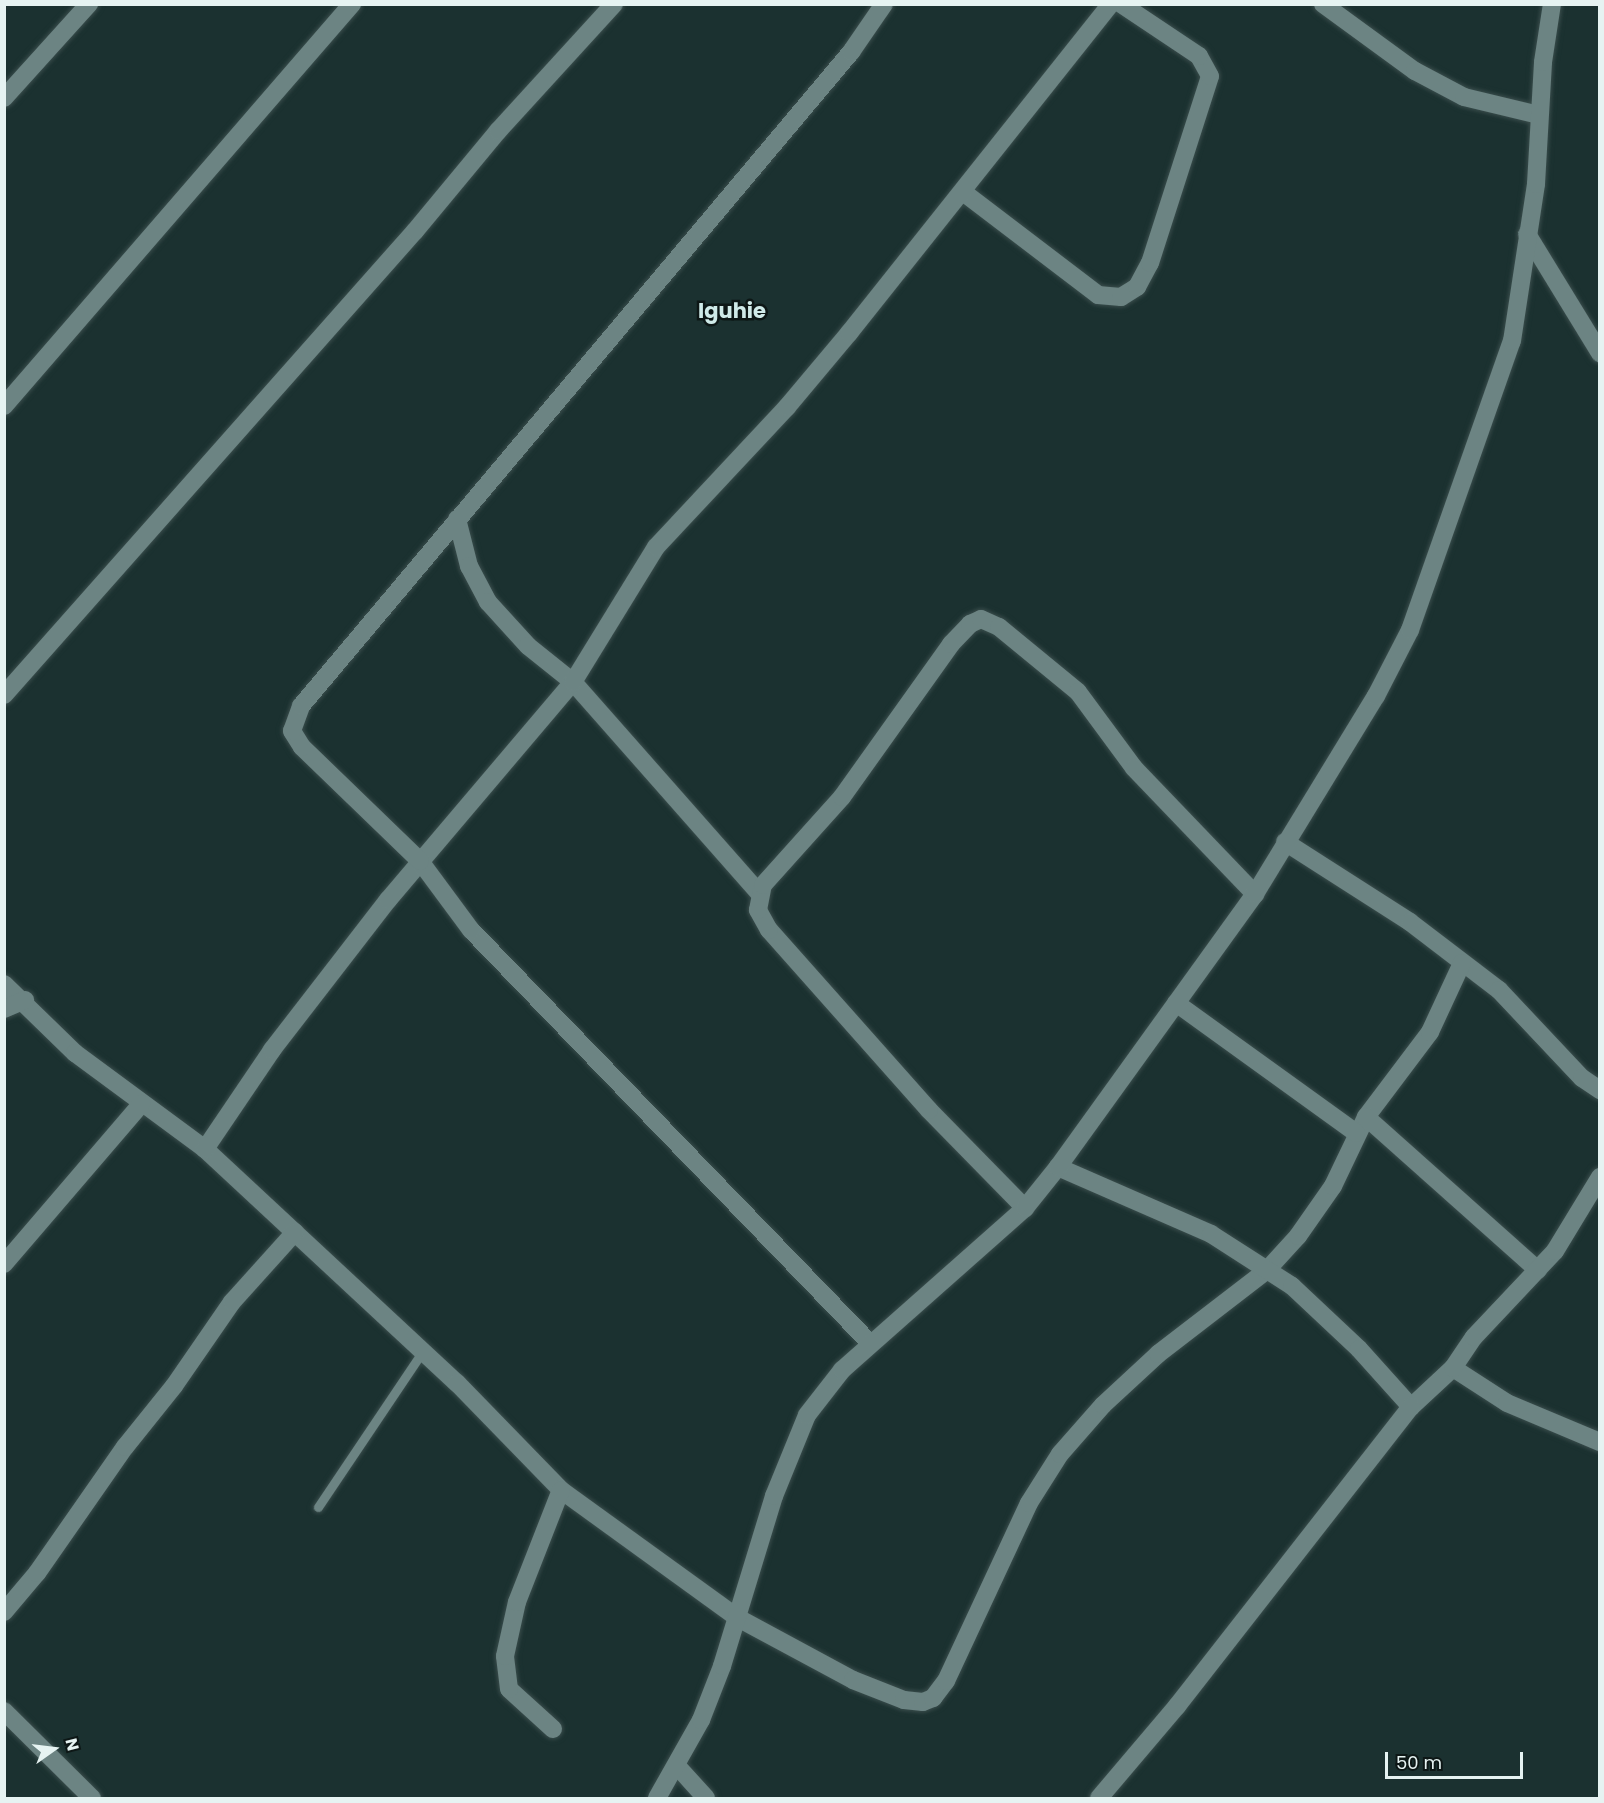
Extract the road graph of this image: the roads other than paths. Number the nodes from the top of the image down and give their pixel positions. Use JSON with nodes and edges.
{"nodes":[{"id":1,"x":89,"y":4,"type":"edge"},
{"id":2,"x":352,"y":4,"type":"edge"},
{"id":3,"x":614,"y":4,"type":"edge"},
{"id":4,"x":884,"y":4,"type":"edge"},
{"id":5,"x":1111,"y":4,"type":"edge"},
{"id":6,"x":1121,"y":4,"type":"edge"},
{"id":7,"x":1323,"y":4,"type":"edge"},
{"id":8,"x":1552,"y":4,"type":"edge"},
{"id":9,"x":4,"y":98,"type":"edge"},
{"id":10,"x":1539,"y":115,"type":"junction"},
{"id":11,"x":963,"y":192,"type":"junction"},
{"id":12,"x":1527,"y":234,"type":"junction"},
{"id":13,"x":1599,"y":353,"type":"edge"},
{"id":14,"x":4,"y":406,"type":"edge"},
{"id":15,"x":457,"y":519,"type":"junction"},
{"id":16,"x":573,"y":682,"type":"junction"},
{"id":17,"x":4,"y":695,"type":"edge"},
{"id":18,"x":1285,"y":842,"type":"junction"},
{"id":19,"x":420,"y":861,"type":"junction"},
{"id":20,"x":759,"y":893,"type":"junction"},
{"id":21,"x":1255,"y":894,"type":"junction"},
{"id":22,"x":1462,"y":963,"type":"junction"},
{"id":23,"x":4,"y":984,"type":"edge"},
{"id":24,"x":25,"y":1000,"type":"junction"},
{"id":25,"x":1176,"y":1003,"type":"junction"},
{"id":26,"x":4,"y":1009,"type":"edge"},
{"id":27,"x":1599,"y":1090,"type":"edge"},
{"id":28,"x":141,"y":1104,"type":"junction"},
{"id":29,"x":1366,"y":1117,"type":"junction"},
{"id":30,"x":1356,"y":1133,"type":"junction"},
{"id":31,"x":206,"y":1149,"type":"junction"},
{"id":32,"x":1058,"y":1167,"type":"junction"},
{"id":33,"x":1599,"y":1177,"type":"edge"},
{"id":34,"x":1025,"y":1208,"type":"junction"},
{"id":35,"x":295,"y":1232,"type":"junction"},
{"id":36,"x":4,"y":1264,"type":"edge"},
{"id":37,"x":1266,"y":1270,"type":"junction"},
{"id":38,"x":1538,"y":1270,"type":"junction"},
{"id":39,"x":870,"y":1343,"type":"junction"},
{"id":40,"x":423,"y":1351,"type":"junction"},
{"id":41,"x":1453,"y":1368,"type":"junction"},
{"id":42,"x":1411,"y":1407,"type":"junction"},
{"id":43,"x":1599,"y":1442,"type":"edge"},
{"id":44,"x":561,"y":1490,"type":"junction"},
{"id":45,"x":318,"y":1507,"type":"dead end"},
{"id":46,"x":4,"y":1612,"type":"edge"},
{"id":47,"x":738,"y":1618,"type":"junction"},
{"id":48,"x":4,"y":1711,"type":"edge"},
{"id":49,"x":553,"y":1729,"type":"dead end"},
{"id":50,"x":677,"y":1766,"type":"junction"},
{"id":51,"x":92,"y":1798,"type":"edge"},
{"id":52,"x":657,"y":1798,"type":"edge"},
{"id":53,"x":706,"y":1798,"type":"edge"},
{"id":54,"x":1099,"y":1798,"type":"edge"}],
"edges":[{"from":1,"to":9,"type":"street"},
{"from":2,"to":14,"type":"street"},
{"from":3,"to":17,"type":"street"},
{"from":4,"to":15,"type":"street"},
{"from":5,"to":11,"type":"street"},
{"from":6,"to":11,"type":"street"},
{"from":7,"to":10,"type":"street"},
{"from":8,"to":10,"type":"street"},
{"from":10,"to":12,"type":"street"},
{"from":11,"to":16,"type":"street"},
{"from":12,"to":13,"type":"street"},
{"from":12,"to":18,"type":"street"},
{"from":15,"to":16,"type":"street"},
{"from":15,"to":19,"type":"street"},
{"from":16,"to":19,"type":"street"},
{"from":16,"to":20,"type":"street"},
{"from":18,"to":21,"type":"street"},
{"from":18,"to":22,"type":"street"},
{"from":19,"to":31,"type":"street"},
{"from":19,"to":39,"type":"street"},
{"from":20,"to":21,"type":"street"},
{"from":20,"to":34,"type":"street"},
{"from":21,"to":25,"type":"street"},
{"from":22,"to":27,"type":"street"},
{"from":22,"to":29,"type":"street"},
{"from":23,"to":24,"type":"street"},
{"from":24,"to":26,"type":"street"},
{"from":24,"to":28,"type":"street"},
{"from":25,"to":30,"type":"street"},
{"from":25,"to":32,"type":"street"},
{"from":28,"to":31,"type":"street"},
{"from":28,"to":36,"type":"street"},
{"from":29,"to":30,"type":"street"},
{"from":29,"to":38,"type":"street"},
{"from":30,"to":37,"type":"street"},
{"from":31,"to":35,"type":"street"},
{"from":32,"to":34,"type":"street"},
{"from":32,"to":37,"type":"street"},
{"from":33,"to":38,"type":"street"},
{"from":34,"to":39,"type":"street"},
{"from":35,"to":40,"type":"street"},
{"from":35,"to":46,"type":"street"},
{"from":37,"to":42,"type":"street"},
{"from":37,"to":47,"type":"street"},
{"from":38,"to":41,"type":"street"},
{"from":39,"to":47,"type":"street"},
{"from":40,"to":44,"type":"street"},
{"from":40,"to":45,"type":"lane"},
{"from":41,"to":42,"type":"street"},
{"from":41,"to":43,"type":"street"},
{"from":42,"to":54,"type":"street"},
{"from":44,"to":47,"type":"street"},
{"from":44,"to":49,"type":"street"},
{"from":47,"to":50,"type":"street"},
{"from":48,"to":51,"type":"street"},
{"from":50,"to":52,"type":"street"},
{"from":50,"to":53,"type":"street"}]}
